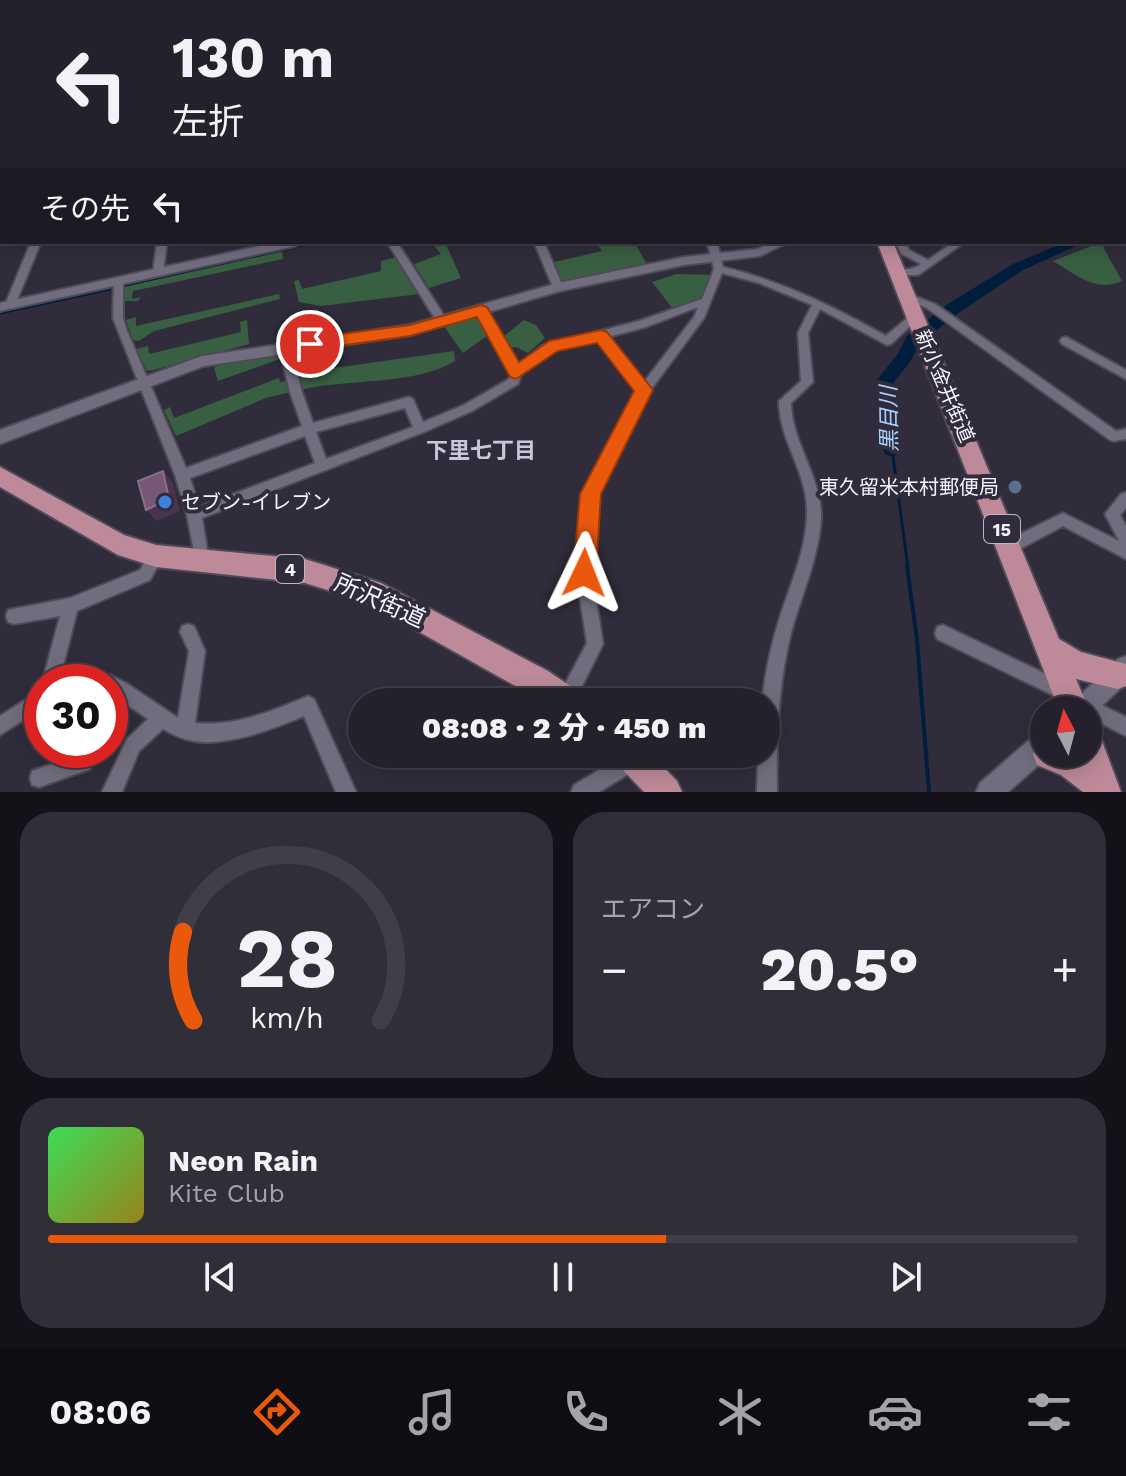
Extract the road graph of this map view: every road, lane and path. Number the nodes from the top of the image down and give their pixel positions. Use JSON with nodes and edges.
{"nodes":[{"id":1,"x":35,"y":244,"type":"edge"},
{"id":2,"x":162,"y":244,"type":"edge"},
{"id":3,"x":283,"y":244,"type":"edge"},
{"id":4,"x":393,"y":244,"type":"edge"},
{"id":5,"x":540,"y":244,"type":"edge"},
{"id":6,"x":712,"y":244,"type":"edge"},
{"id":7,"x":778,"y":244,"type":"edge"},
{"id":8,"x":886,"y":244,"type":"edge"},
{"id":9,"x":901,"y":244,"type":"edge"},
{"id":10,"x":957,"y":244,"type":"edge"},
{"id":11,"x":717,"y":264,"type":"junction"},
{"id":12,"x":928,"y":264,"type":"junction"},
{"id":13,"x":158,"y":272,"type":"junction"},
{"id":14,"x":898,"y":272,"type":"junction"},
{"id":15,"x":118,"y":281,"type":"junction"},
{"id":16,"x":558,"y":287,"type":"junction"},
{"id":17,"x":909,"y":297,"type":"junction"},
{"id":18,"x":705,"y":301,"type":"junction"},
{"id":19,"x":5,"y":306,"type":"edge"},
{"id":20,"x":817,"y":306,"type":"junction"},
{"id":21,"x":481,"y":311,"type":"junction"},
{"id":22,"x":918,"y":319,"type":"junction"},
{"id":23,"x":443,"y":322,"type":"junction"},
{"id":24,"x":601,"y":336,"type":"junction"},
{"id":25,"x":1066,"y":341,"type":"dead end"},
{"id":26,"x":285,"y":348,"type":"junction"},
{"id":27,"x":516,"y":373,"type":"junction"},
{"id":28,"x":1126,"y":375,"type":"edge"},
{"id":29,"x":142,"y":381,"type":"junction"},
{"id":30,"x":644,"y":390,"type":"junction"},
{"id":31,"x":309,"y":429,"type":"junction"},
{"id":32,"x":420,"y":429,"type":"junction"},
{"id":33,"x":1126,"y":434,"type":"edge"},
{"id":34,"x":0,"y":437,"type":"edge"},
{"id":35,"x":322,"y":466,"type":"junction"},
{"id":36,"x":182,"y":475,"type":"junction"},
{"id":37,"x":4,"y":482,"type":"edge"},
{"id":38,"x":1126,"y":498,"type":"edge"},
{"id":39,"x":194,"y":515,"type":"junction"},
{"id":40,"x":1126,"y":540,"type":"edge"},
{"id":41,"x":1009,"y":547,"type":"junction"},
{"id":42,"x":1126,"y":552,"type":"edge"},
{"id":43,"x":156,"y":556,"type":"junction"},
{"id":44,"x":202,"y":562,"type":"junction"},
{"id":45,"x":70,"y":606,"type":"junction"},
{"id":46,"x":14,"y":616,"type":"dead end"},
{"id":47,"x":188,"y":632,"type":"dead end"},
{"id":48,"x":943,"y":633,"type":"dead end"},
{"id":49,"x":1050,"y":649,"type":"junction"},
{"id":50,"x":55,"y":664,"type":"edge"},
{"id":51,"x":1122,"y":671,"type":"edge"},
{"id":52,"x":546,"y":688,"type":"edge"},
{"id":53,"x":574,"y":688,"type":"edge"},
{"id":54,"x":128,"y":692,"type":"edge"},
{"id":55,"x":1060,"y":696,"type":"edge"},
{"id":56,"x":1073,"y":696,"type":"edge"},
{"id":57,"x":1089,"y":696,"type":"edge"},
{"id":58,"x":24,"y":711,"type":"edge"},
{"id":59,"x":1102,"y":716,"type":"edge"},
{"id":60,"x":163,"y":717,"type":"junction"},
{"id":61,"x":1126,"y":727,"type":"edge"},
{"id":62,"x":1,"y":728,"type":"edge"},
{"id":63,"x":185,"y":729,"type":"junction"},
{"id":64,"x":1030,"y":760,"type":"edge"},
{"id":65,"x":66,"y":768,"type":"edge"},
{"id":66,"x":614,"y":768,"type":"edge"},
{"id":67,"x":643,"y":768,"type":"edge"},
{"id":68,"x":1079,"y":768,"type":"edge"},
{"id":69,"x":1097,"y":768,"type":"edge"},
{"id":70,"x":39,"y":778,"type":"dead end"},
{"id":71,"x":112,"y":792,"type":"edge"},
{"id":72,"x":346,"y":792,"type":"edge"},
{"id":73,"x":581,"y":792,"type":"edge"},
{"id":74,"x":666,"y":792,"type":"edge"},
{"id":75,"x":767,"y":792,"type":"edge"},
{"id":76,"x":989,"y":792,"type":"edge"},
{"id":77,"x":1106,"y":792,"type":"edge"}],
"edges":[{"from":1,"to":19,"type":"street"},
{"from":2,"to":13,"type":"street"},
{"from":3,"to":13,"type":"street"},
{"from":4,"to":23,"type":"street"},
{"from":5,"to":16,"type":"street"},
{"from":6,"to":11,"type":"street"},
{"from":7,"to":11,"type":"street"},
{"from":8,"to":14,"type":"main road","name":"新小金井街道","number":"15"},
{"from":9,"to":12,"type":"street"},
{"from":10,"to":12,"type":"street"},
{"from":11,"to":16,"type":"street"},
{"from":11,"to":18,"type":"street"},
{"from":11,"to":20,"type":"street"},
{"from":12,"to":14,"type":"street"},
{"from":13,"to":15,"type":"street"},
{"from":14,"to":17,"type":"main road","name":"新小金井街道","number":"15"},
{"from":15,"to":19,"type":"street"},
{"from":15,"to":29,"type":"street"},
{"from":16,"to":21,"type":"street"},
{"from":17,"to":22,"type":"main road","name":"新小金井街道","number":"15"},
{"from":17,"to":33,"type":"street"},
{"from":18,"to":24,"type":"street"},
{"from":18,"to":30,"type":"street"},
{"from":20,"to":22,"type":"street"},
{"from":20,"to":75,"type":"street"},
{"from":21,"to":23,"type":"street"},
{"from":21,"to":27,"type":"street"},
{"from":22,"to":41,"type":"main road","name":"新小金井街道","number":"15"},
{"from":23,"to":26,"type":"street"},
{"from":24,"to":27,"type":"street"},
{"from":24,"to":30,"type":"street"},
{"from":25,"to":28,"type":"street"},
{"from":26,"to":29,"type":"street"},
{"from":26,"to":31,"type":"street"},
{"from":27,"to":32,"type":"street"},
{"from":29,"to":34,"type":"street"},
{"from":29,"to":36,"type":"street"},
{"from":30,"to":53,"type":"street"},
{"from":31,"to":32,"type":"street"},
{"from":31,"to":35,"type":"street"},
{"from":31,"to":36,"type":"street"},
{"from":32,"to":35,"type":"street"},
{"from":35,"to":39,"type":"street"},
{"from":36,"to":39,"type":"street"},
{"from":37,"to":43,"type":"main road","name":"所沢街道","number":"4"},
{"from":38,"to":40,"type":"street"},
{"from":39,"to":44,"type":"street"},
{"from":41,"to":42,"type":"street"},
{"from":41,"to":49,"type":"main road","name":"新小金井街道","number":"15"},
{"from":43,"to":44,"type":"main road","name":"所沢街道","number":"4"},
{"from":43,"to":45,"type":"street"},
{"from":44,"to":52,"type":"main road","name":"所沢街道","number":"4"},
{"from":45,"to":46,"type":"street"},
{"from":45,"to":50,"type":"street"},
{"from":47,"to":63,"type":"street"},
{"from":48,"to":55,"type":"street"},
{"from":49,"to":51,"type":"main road"},
{"from":49,"to":56,"type":"main road","name":"新小金井街道","number":"15"},
{"from":51,"to":57,"type":"street"},
{"from":54,"to":60,"type":"street"},
{"from":58,"to":62,"type":"street"},
{"from":59,"to":61,"type":"street"},
{"from":60,"to":63,"type":"street"},
{"from":60,"to":71,"type":"street"},
{"from":63,"to":72,"type":"street"},
{"from":64,"to":76,"type":"street"},
{"from":65,"to":70,"type":"street"},
{"from":66,"to":73,"type":"street"},
{"from":67,"to":74,"type":"main road"},
{"from":68,"to":77,"type":"main road"},
{"from":69,"to":77,"type":"main road"}]}
